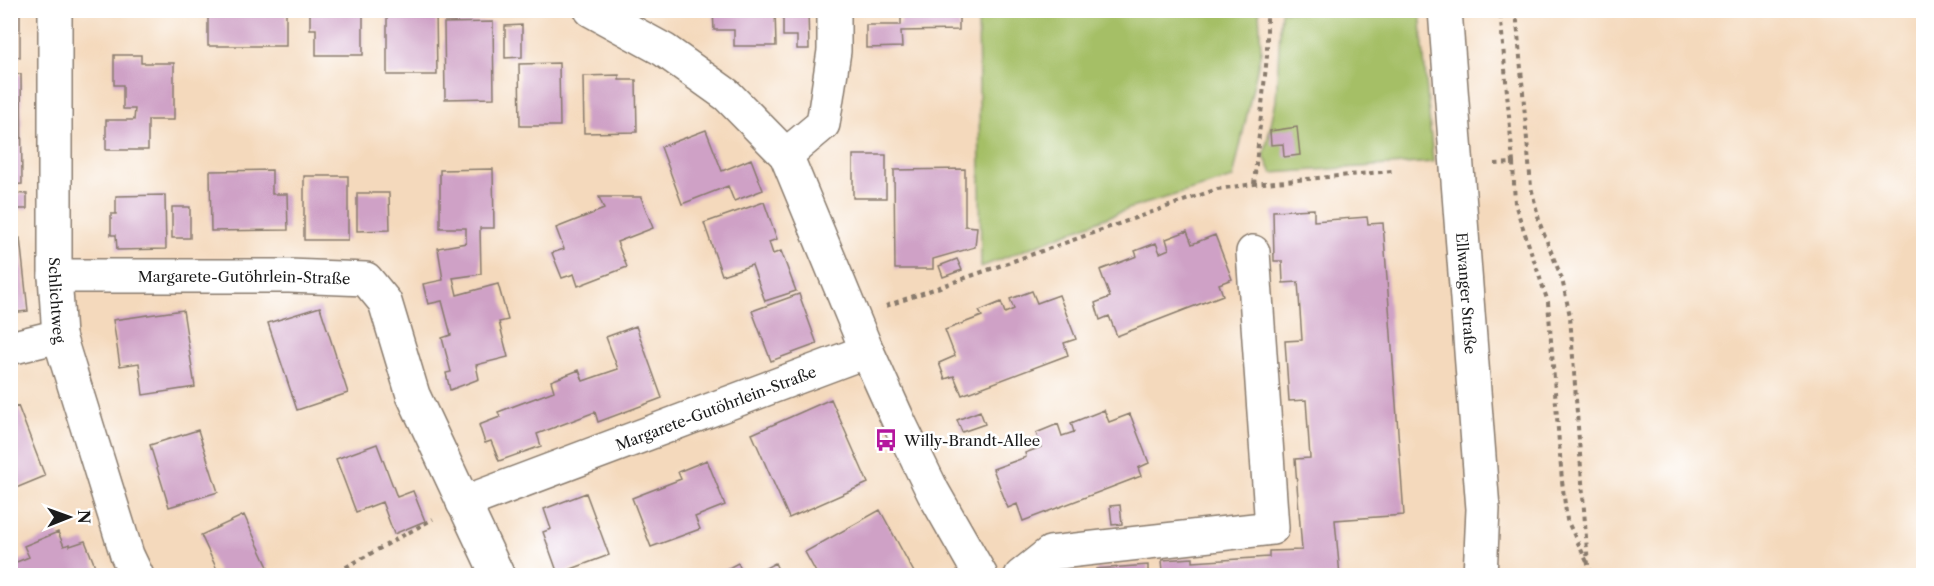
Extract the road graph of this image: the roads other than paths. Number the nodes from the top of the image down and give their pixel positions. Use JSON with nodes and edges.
{"nodes":[{"id":1,"x":55,"y":10,"type":"edge"},
{"id":2,"x":591,"y":10,"type":"edge"},
{"id":3,"x":834,"y":10,"type":"edge"},
{"id":4,"x":1445,"y":10,"type":"edge"},
{"id":5,"x":786,"y":155,"type":"junction"},
{"id":6,"x":1253,"y":252,"type":"dead end"},
{"id":7,"x":55,"y":276,"type":"junction"},
{"id":8,"x":59,"y":336,"type":"junction"},
{"id":9,"x":10,"y":348,"type":"edge"},
{"id":10,"x":867,"y":351,"type":"junction"},
{"id":11,"x":463,"y":503,"type":"junction"},
{"id":12,"x":137,"y":576,"type":"edge"},
{"id":13,"x":498,"y":576,"type":"edge"},
{"id":14,"x":981,"y":576,"type":"edge"},
{"id":15,"x":1021,"y":576,"type":"edge"},
{"id":16,"x":1480,"y":576,"type":"edge"}],
"edges":[{"from":1,"to":7,"type":"street","name":"Schlichtweg"},
{"from":2,"to":5,"type":"street"},
{"from":3,"to":5,"type":"street"},
{"from":4,"to":16,"type":"street","name":"Ellwanger Straße"},
{"from":5,"to":10,"type":"street"},
{"from":6,"to":15,"type":"street"},
{"from":7,"to":8,"type":"street","name":"Schlichtweg"},
{"from":7,"to":11,"type":"street","name":"Margarete-Gutöhrlein-Straße"},
{"from":8,"to":9,"type":"street"},
{"from":8,"to":12,"type":"street","name":"Schlichtweg"},
{"from":10,"to":11,"type":"street","name":"Margarete-Gutöhrlein-Straße"},
{"from":10,"to":14,"type":"street"},
{"from":11,"to":13,"type":"street","name":"Margarete-Gutöhrlein-Straße"}]}
